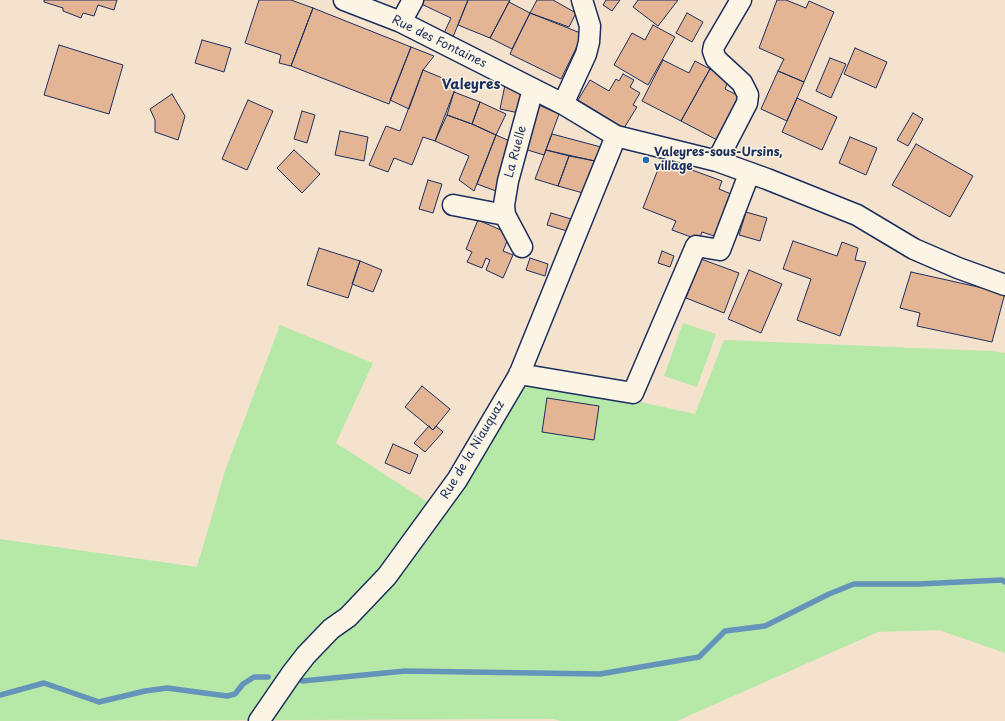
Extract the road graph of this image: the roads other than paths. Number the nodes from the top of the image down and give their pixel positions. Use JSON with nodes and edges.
{"nodes":[{"id":1,"x":344,"y":0,"type":"edge"},
{"id":2,"x":413,"y":0,"type":"edge"},
{"id":3,"x":582,"y":0,"type":"edge"},
{"id":4,"x":741,"y":0,"type":"edge"},
{"id":5,"x":401,"y":22,"type":"junction"},
{"id":6,"x":532,"y":89,"type":"junction"},
{"id":7,"x":563,"y":104,"type":"junction"},
{"id":8,"x":616,"y":136,"type":"junction"},
{"id":9,"x":717,"y":161,"type":"junction"},
{"id":10,"x":749,"y":174,"type":"junction"},
{"id":11,"x":454,"y":205,"type":"dead end"},
{"id":12,"x":505,"y":215,"type":"junction"},
{"id":13,"x":522,"y":247,"type":"dead end"},
{"id":14,"x":1005,"y":285,"type":"edge"},
{"id":15,"x":519,"y":374,"type":"junction"},
{"id":16,"x":259,"y":721,"type":"edge"}],
"edges":[{"from":1,"to":5,"type":"street","name":"Rue des Fontaines"},
{"from":2,"to":5,"type":"street"},
{"from":3,"to":7,"type":"street"},
{"from":4,"to":9,"type":"street"},
{"from":5,"to":6,"type":"street","name":"Rue des Fontaines"},
{"from":6,"to":7,"type":"street","name":"Rue des Fontaines"},
{"from":6,"to":12,"type":"street","name":"La Ruelle"},
{"from":7,"to":8,"type":"street","name":"Rue des Fontaines"},
{"from":8,"to":9,"type":"street","name":"Rue des Fontaines"},
{"from":8,"to":15,"type":"street","name":"Rue de la Niauquaz"},
{"from":9,"to":10,"type":"street","name":"Rue des Fontaines"},
{"from":10,"to":14,"type":"street","name":"Rue des Fontaines"},
{"from":10,"to":15,"type":"street"},
{"from":11,"to":12,"type":"street"},
{"from":12,"to":13,"type":"street","name":"La Ruelle"},
{"from":15,"to":16,"type":"street","name":"Rue de la Niauquaz"}]}
